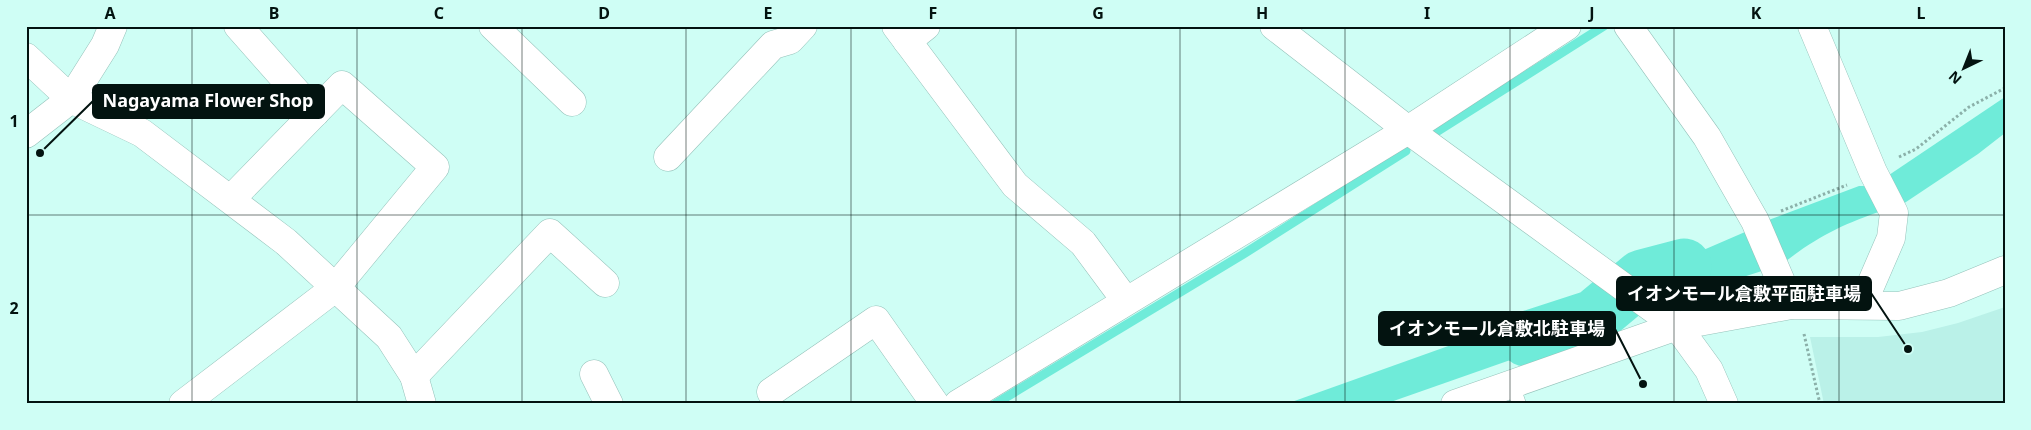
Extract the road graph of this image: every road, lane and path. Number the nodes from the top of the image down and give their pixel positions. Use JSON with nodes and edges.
{"nodes":[{"id":1,"x":113,"y":26,"type":"edge"},
{"id":2,"x":238,"y":26,"type":"edge"},
{"id":3,"x":493,"y":26,"type":"edge"},
{"id":4,"x":803,"y":26,"type":"edge"},
{"id":5,"x":1274,"y":26,"type":"edge"},
{"id":6,"x":1567,"y":26,"type":"edge"},
{"id":7,"x":1628,"y":26,"type":"edge"},
{"id":8,"x":1812,"y":26,"type":"edge"},
{"id":9,"x":910,"y":31,"type":"edge"},
{"id":10,"x":26,"y":57,"type":"edge"},
{"id":11,"x":71,"y":100,"type":"junction"},
{"id":12,"x":572,"y":102,"type":"dead end"},
{"id":13,"x":315,"y":113,"type":"junction"},
{"id":14,"x":1408,"y":130,"type":"junction"},
{"id":15,"x":26,"y":134,"type":"edge"},
{"id":16,"x":668,"y":157,"type":"dead end"},
{"id":17,"x":230,"y":199,"type":"junction"},
{"id":18,"x":2005,"y":270,"type":"edge"},
{"id":19,"x":606,"y":283,"type":"dead end"},
{"id":20,"x":335,"y":288,"type":"junction"},
{"id":21,"x":1126,"y":301,"type":"junction"},
{"id":22,"x":1791,"y":305,"type":"junction"},
{"id":23,"x":1862,"y":305,"type":"junction"},
{"id":24,"x":1676,"y":325,"type":"junction"},
{"id":25,"x":1804,"y":331,"type":"dead end"},
{"id":26,"x":594,"y":374,"type":"dead end"},
{"id":27,"x":414,"y":376,"type":"junction"},
{"id":28,"x":771,"y":392,"type":"dead end"},
{"id":29,"x":1516,"y":394,"type":"edge"},
{"id":30,"x":183,"y":404,"type":"edge"},
{"id":31,"x":422,"y":404,"type":"edge"},
{"id":32,"x":609,"y":404,"type":"edge"},
{"id":33,"x":935,"y":404,"type":"edge"},
{"id":34,"x":958,"y":404,"type":"edge"},
{"id":35,"x":1455,"y":404,"type":"edge"},
{"id":36,"x":1724,"y":404,"type":"edge"},
{"id":37,"x":1820,"y":404,"type":"edge"}],
"edges":[{"from":1,"to":11,"type":"street"},
{"from":2,"to":13,"type":"street"},
{"from":3,"to":12,"type":"street"},
{"from":4,"to":16,"type":"street"},
{"from":5,"to":14,"type":"street"},
{"from":6,"to":14,"type":"street"},
{"from":7,"to":22,"type":"street"},
{"from":8,"to":23,"type":"street"},
{"from":9,"to":21,"type":"street"},
{"from":10,"to":11,"type":"street"},
{"from":11,"to":15,"type":"street"},
{"from":11,"to":17,"type":"street"},
{"from":13,"to":17,"type":"street"},
{"from":13,"to":20,"type":"street"},
{"from":14,"to":21,"type":"street"},
{"from":14,"to":24,"type":"street"},
{"from":17,"to":20,"type":"street"},
{"from":18,"to":23,"type":"street"},
{"from":19,"to":27,"type":"street"},
{"from":20,"to":27,"type":"street"},
{"from":20,"to":30,"type":"street"},
{"from":21,"to":34,"type":"street"},
{"from":22,"to":23,"type":"street"},
{"from":22,"to":24,"type":"street"},
{"from":24,"to":29,"type":"street"},
{"from":24,"to":36,"type":"street"},
{"from":25,"to":37,"type":"path"},
{"from":26,"to":32,"type":"street"},
{"from":27,"to":31,"type":"street"},
{"from":28,"to":33,"type":"street"},
{"from":29,"to":35,"type":"street"}]}
